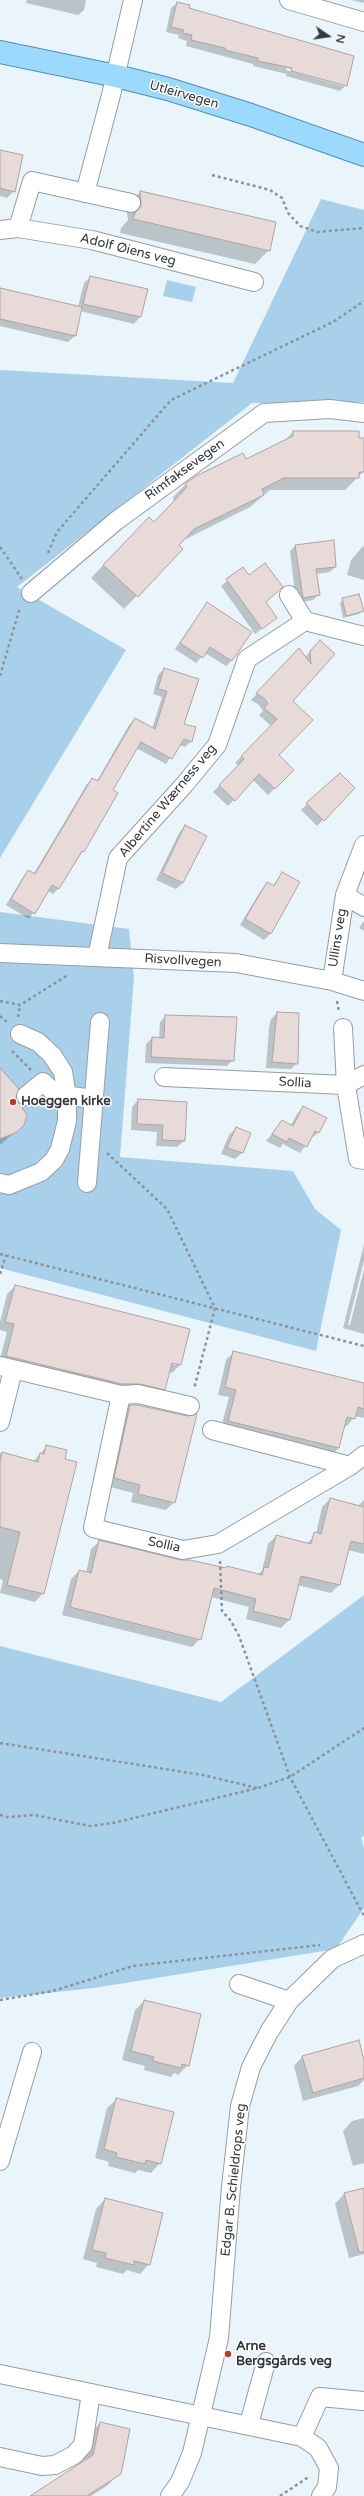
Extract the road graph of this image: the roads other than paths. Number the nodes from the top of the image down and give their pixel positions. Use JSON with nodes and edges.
{"nodes":[{"id":1,"x":132,"y":0,"type":"edge"},
{"id":2,"x":289,"y":0,"type":"edge"},
{"id":3,"x":364,"y":22,"type":"edge"},
{"id":4,"x":0,"y":52,"type":"edge"},
{"id":5,"x":116,"y":76,"type":"junction"},
{"id":6,"x":364,"y":155,"type":"edge"},
{"id":7,"x":86,"y":193,"type":"junction"},
{"id":8,"x":131,"y":203,"type":"dead end"},
{"id":9,"x":18,"y":228,"type":"junction"},
{"id":10,"x":0,"y":230,"type":"edge"},
{"id":11,"x":254,"y":282,"type":"dead end"},
{"id":12,"x":364,"y":413,"type":"edge"},
{"id":13,"x":31,"y":593,"type":"road end"},
{"id":14,"x":289,"y":595,"type":"dead end"},
{"id":15,"x":305,"y":621,"type":"junction"},
{"id":16,"x":364,"y":636,"type":"edge"},
{"id":17,"x":364,"y":845,"type":"edge"},
{"id":18,"x":345,"y":895,"type":"junction"},
{"id":19,"x":364,"y":907,"type":"edge"},
{"id":20,"x":0,"y":953,"type":"edge"},
{"id":21,"x":96,"y":957,"type":"junction"},
{"id":22,"x":332,"y":981,"type":"junction"},
{"id":23,"x":364,"y":991,"type":"edge"},
{"id":24,"x":100,"y":1022,"type":"dead end"},
{"id":25,"x":19,"y":1026,"type":"road end"},
{"id":26,"x":343,"y":1028,"type":"road end"},
{"id":27,"x":364,"y":1075,"type":"edge"},
{"id":28,"x":164,"y":1077,"type":"dead end"},
{"id":29,"x":346,"y":1085,"type":"junction"},
{"id":30,"x":26,"y":1096,"type":"dead end"},
{"id":31,"x":67,"y":1096,"type":"junction"},
{"id":32,"x":94,"y":1099,"type":"junction"},
{"id":33,"x":90,"y":1148,"type":"junction"},
{"id":34,"x":60,"y":1149,"type":"junction"},
{"id":35,"x":364,"y":1160,"type":"edge"},
{"id":36,"x":0,"y":1183,"type":"edge"},
{"id":37,"x":87,"y":1183,"type":"dead end"},
{"id":38,"x":7,"y":1368,"type":"edge"},
{"id":39,"x":121,"y":1395,"type":"junction"},
{"id":40,"x":190,"y":1406,"type":"road end"},
{"id":41,"x":0,"y":1422,"type":"edge"},
{"id":42,"x":212,"y":1430,"type":"dead end"},
{"id":43,"x":364,"y":1455,"type":"edge"},
{"id":44,"x":350,"y":1466,"type":"junction"},
{"id":45,"x":364,"y":1944,"type":"edge"},
{"id":46,"x":239,"y":1984,"type":"dead end"},
{"id":47,"x":289,"y":2001,"type":"junction"},
{"id":48,"x":32,"y":2052,"type":"dead end"},
{"id":49,"x":0,"y":2161,"type":"edge"},
{"id":50,"x":266,"y":2362,"type":"dead end"},
{"id":51,"x":0,"y":2374,"type":"edge"},
{"id":52,"x":91,"y":2393,"type":"junction"},
{"id":53,"x":363,"y":2401,"type":"dead end"},
{"id":54,"x":202,"y":2416,"type":"junction"},
{"id":55,"x":249,"y":2424,"type":"junction"},
{"id":56,"x":302,"y":2437,"type":"junction"},
{"id":57,"x":0,"y":2457,"type":"edge"},
{"id":58,"x":170,"y":2496,"type":"edge"},
{"id":59,"x":321,"y":2496,"type":"edge"}],
"edges":[{"from":1,"to":5,"type":"street"},
{"from":2,"to":3,"type":"street"},
{"from":4,"to":5,"type":"main road","name":"Utleirvegen"},
{"from":5,"to":6,"type":"main road","name":"Utleirvegen"},
{"from":5,"to":7,"type":"street"},
{"from":7,"to":8,"type":"street"},
{"from":7,"to":9,"type":"street"},
{"from":9,"to":10,"type":"street","name":"Adolf Øiens veg"},
{"from":9,"to":11,"type":"street","name":"Adolf Øiens veg"},
{"from":12,"to":13,"type":"street","name":"Rimfaksevegen"},
{"from":14,"to":15,"type":"street"},
{"from":15,"to":16,"type":"street"},
{"from":15,"to":21,"type":"street","name":"Albertine Wærness veg"},
{"from":17,"to":18,"type":"street","name":"Ullins veg"},
{"from":18,"to":19,"type":"street","name":"Ullins veg"},
{"from":18,"to":22,"type":"street","name":"Ullins veg"},
{"from":20,"to":21,"type":"street","name":"Risvollvegen"},
{"from":21,"to":22,"type":"street","name":"Risvollvegen"},
{"from":22,"to":23,"type":"street","name":"Risvollvegen"},
{"from":24,"to":32,"type":"street"},
{"from":25,"to":31,"type":"street"},
{"from":26,"to":29,"type":"street"},
{"from":27,"to":29,"type":"street"},
{"from":28,"to":29,"type":"street","name":"Sollia"},
{"from":29,"to":35,"type":"street"},
{"from":30,"to":31,"type":"street"},
{"from":31,"to":32,"type":"street"},
{"from":31,"to":34,"type":"street"},
{"from":32,"to":33,"type":"street"},
{"from":33,"to":34,"type":"street"},
{"from":33,"to":37,"type":"street"},
{"from":34,"to":36,"type":"street"},
{"from":38,"to":39,"type":"street"},
{"from":38,"to":41,"type":"street"},
{"from":39,"to":40,"type":"street"},
{"from":39,"to":44,"type":"street","name":"Sollia"},
{"from":42,"to":44,"type":"street"},
{"from":43,"to":44,"type":"street","name":"Sollia"},
{"from":45,"to":47,"type":"street","name":"Edgar B. Schieldrops veg"},
{"from":46,"to":47,"type":"street"},
{"from":47,"to":54,"type":"street","name":"Edgar B. Schieldrops veg"},
{"from":48,"to":49,"type":"street"},
{"from":50,"to":55,"type":"street"},
{"from":51,"to":52,"type":"street"},
{"from":52,"to":54,"type":"street"},
{"from":52,"to":57,"type":"street"},
{"from":53,"to":56,"type":"street"},
{"from":54,"to":55,"type":"street"},
{"from":54,"to":58,"type":"street","name":"Edgar B. Schieldrops veg"},
{"from":55,"to":56,"type":"street"},
{"from":56,"to":59,"type":"street"}]}
